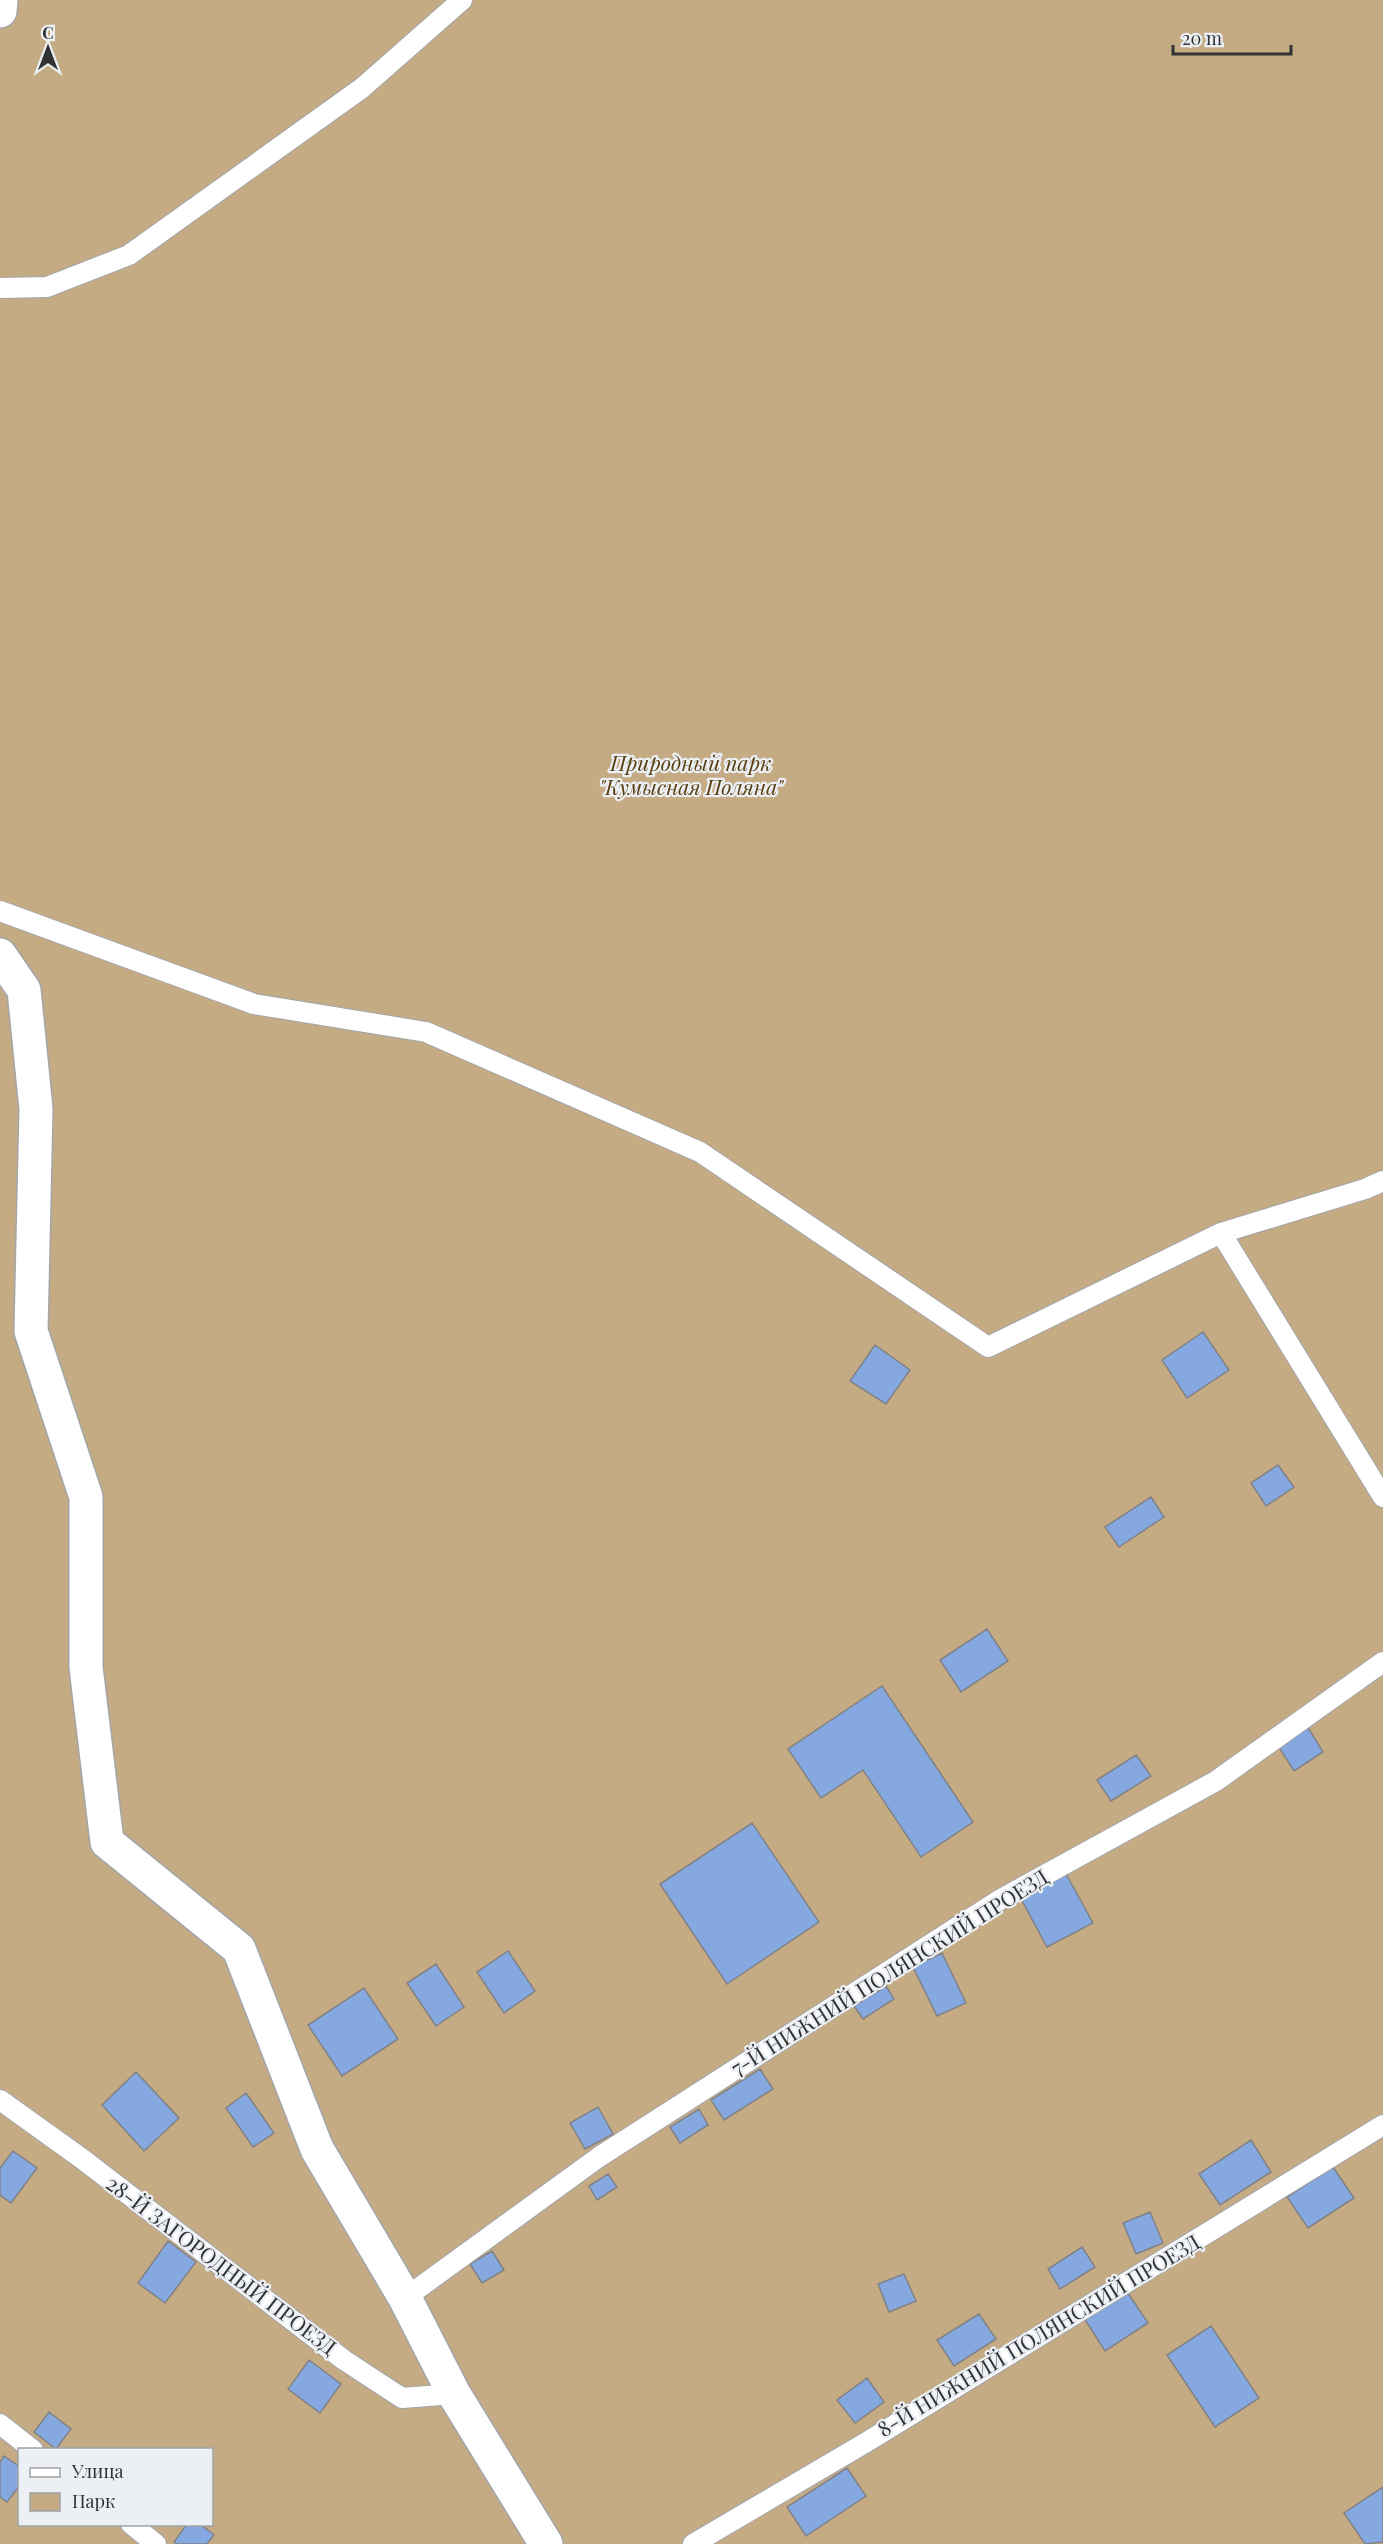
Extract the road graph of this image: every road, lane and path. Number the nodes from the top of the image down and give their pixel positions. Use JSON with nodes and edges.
{"nodes":[{"id":1,"x":1,"y":0,"type":"edge"},
{"id":2,"x":462,"y":0,"type":"edge"},
{"id":3,"x":0,"y":11,"type":"edge"},
{"id":4,"x":0,"y":288,"type":"edge"},
{"id":5,"x":0,"y":911,"type":"edge"},
{"id":6,"x":0,"y":955,"type":"edge"},
{"id":7,"x":1383,"y":1181,"type":"edge"},
{"id":8,"x":1221,"y":1233,"type":"junction"},
{"id":9,"x":1383,"y":1497,"type":"edge"},
{"id":10,"x":1383,"y":1662,"type":"edge"},
{"id":11,"x":0,"y":2100,"type":"edge"},
{"id":12,"x":1383,"y":2125,"type":"edge"},
{"id":13,"x":405,"y":2298,"type":"junction"},
{"id":14,"x":454,"y":2394,"type":"junction"},
{"id":15,"x":0,"y":2424,"type":"edge"},
{"id":16,"x":30,"y":2448,"type":"edge"},
{"id":17,"x":134,"y":2526,"type":"edge"},
{"id":18,"x":156,"y":2544,"type":"edge"},
{"id":19,"x":546,"y":2544,"type":"edge"},
{"id":20,"x":693,"y":2544,"type":"edge"}],
"edges":[{"from":1,"to":3,"type":"street"},
{"from":2,"to":4,"type":"lane"},
{"from":5,"to":8,"type":"lane"},
{"from":6,"to":13,"type":"street"},
{"from":7,"to":8,"type":"lane"},
{"from":8,"to":9,"type":"lane"},
{"from":10,"to":13,"type":"lane","name":"7-Й НИЖНИЙ ПОЛЯНСКИЙ ПРОЕЗД"},
{"from":11,"to":14,"type":"lane","name":"28-Й ЗАГОРОДНЫЙ ПРОЕЗД"},
{"from":12,"to":20,"type":"lane","name":"8-Й НИЖНИЙ ПОЛЯНСКИЙ ПРОЕЗД"},
{"from":13,"to":14,"type":"street"},
{"from":14,"to":19,"type":"street"},
{"from":15,"to":16,"type":"lane"},
{"from":17,"to":18,"type":"lane"}]}
